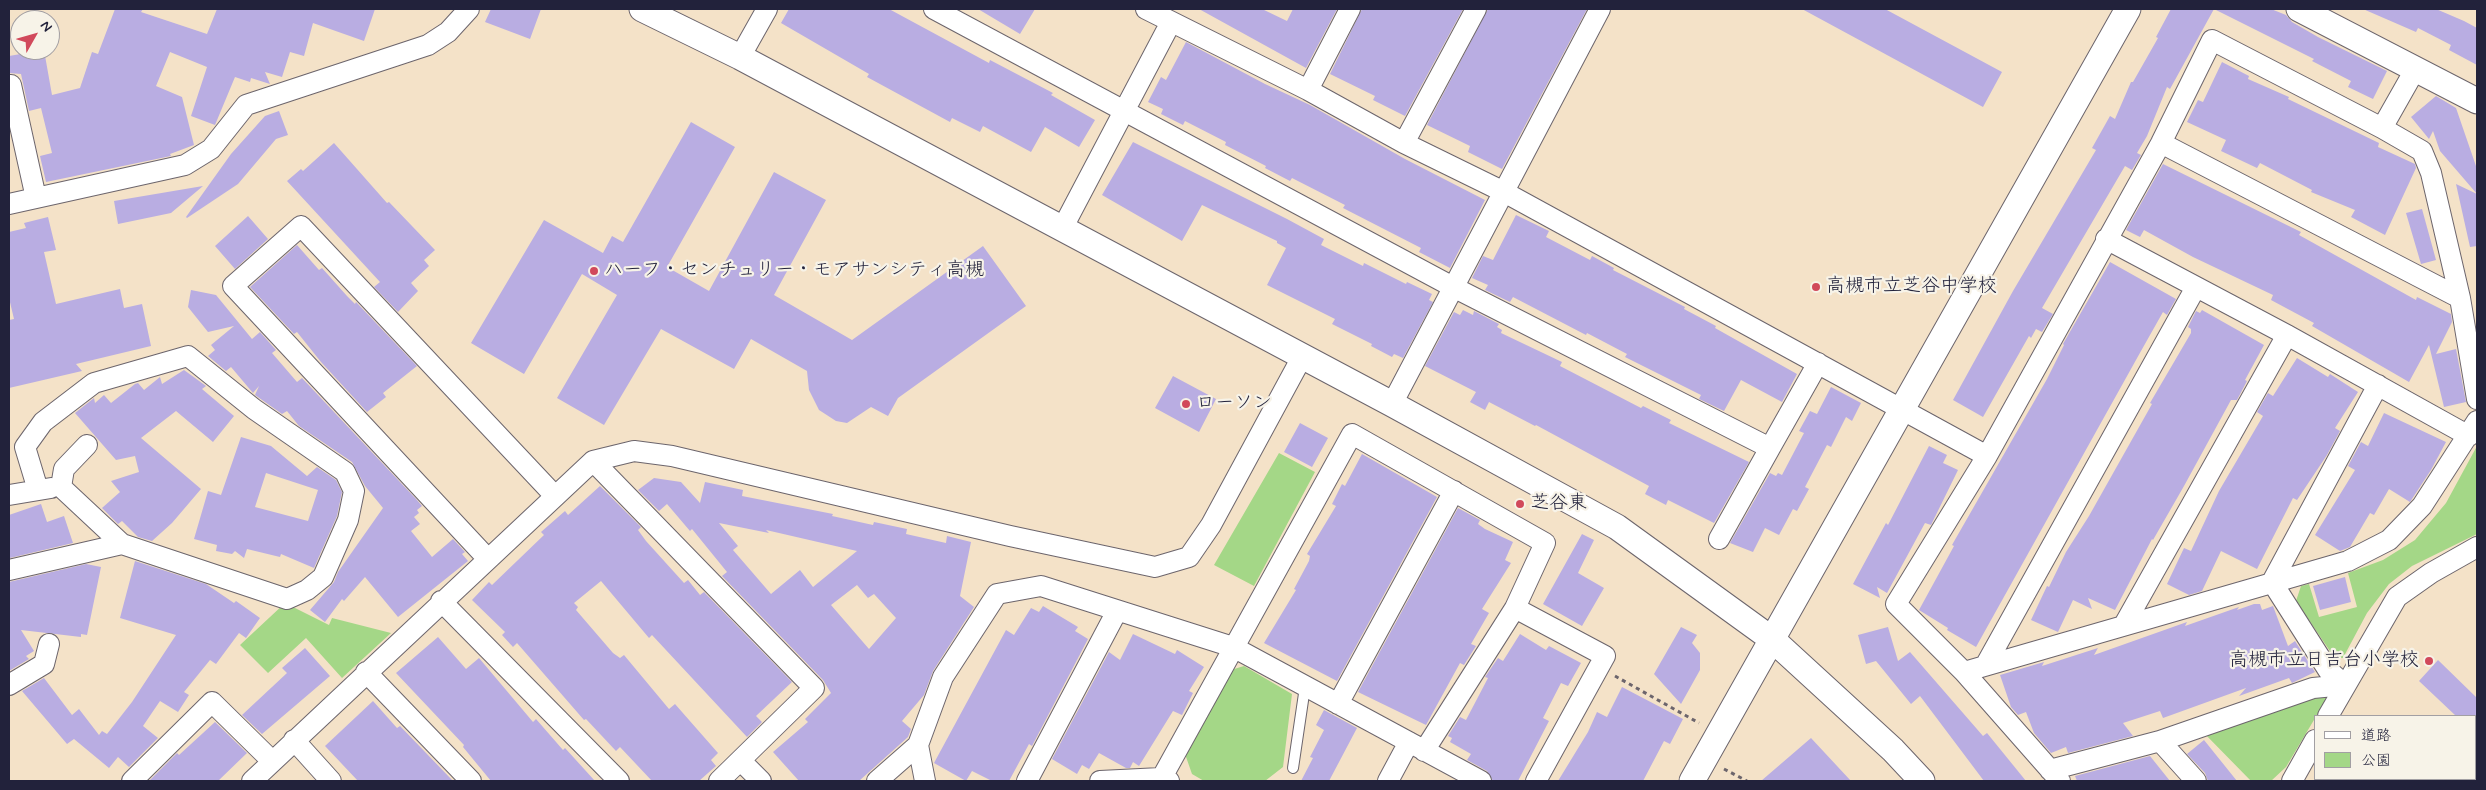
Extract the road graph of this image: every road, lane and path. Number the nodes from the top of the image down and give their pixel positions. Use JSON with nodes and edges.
{"nodes":[{"id":1,"x":469,"y":9,"type":"edge"},
{"id":2,"x":642,"y":9,"type":"edge"},
{"id":3,"x":767,"y":9,"type":"edge"},
{"id":4,"x":934,"y":9,"type":"edge"},
{"id":5,"x":1146,"y":9,"type":"edge"},
{"id":6,"x":1350,"y":9,"type":"edge"},
{"id":7,"x":1476,"y":9,"type":"edge"},
{"id":8,"x":1600,"y":9,"type":"edge"},
{"id":9,"x":2128,"y":9,"type":"edge"},
{"id":10,"x":2300,"y":9,"type":"edge"},
{"id":11,"x":1171,"y":22,"type":"junction"},
{"id":12,"x":740,"y":57,"type":"junction"},
{"id":13,"x":2416,"y":68,"type":"junction"},
{"id":14,"x":9,"y":86,"type":"edge"},
{"id":15,"x":1308,"y":90,"type":"junction"},
{"id":16,"x":2477,"y":101,"type":"edge"},
{"id":17,"x":1123,"y":111,"type":"junction"},
{"id":18,"x":2382,"y":128,"type":"junction"},
{"id":19,"x":1404,"y":143,"type":"junction"},
{"id":20,"x":2161,"y":143,"type":"junction"},
{"id":21,"x":1504,"y":192,"type":"junction"},
{"id":22,"x":36,"y":198,"type":"junction"},
{"id":23,"x":9,"y":204,"type":"edge"},
{"id":24,"x":1062,"y":228,"type":"junction"},
{"id":25,"x":2106,"y":239,"type":"junction"},
{"id":26,"x":1453,"y":287,"type":"junction"},
{"id":27,"x":2196,"y":287,"type":"junction"},
{"id":28,"x":2460,"y":298,"type":"junction"},
{"id":29,"x":2288,"y":335,"type":"junction"},
{"id":30,"x":1302,"y":357,"type":"junction"},
{"id":31,"x":1818,"y":363,"type":"junction"},
{"id":32,"x":2378,"y":385,"type":"junction"},
{"id":33,"x":2477,"y":399,"type":"edge"},
{"id":34,"x":1392,"y":404,"type":"junction"},
{"id":35,"x":1903,"y":408,"type":"junction"},
{"id":36,"x":2473,"y":428,"type":"edge"},
{"id":37,"x":87,"y":444,"type":"dead end"},
{"id":38,"x":1770,"y":448,"type":"junction"},
{"id":39,"x":1987,"y":456,"type":"junction"},
{"id":40,"x":593,"y":461,"type":"junction"},
{"id":41,"x":61,"y":487,"type":"junction"},
{"id":42,"x":38,"y":490,"type":"junction"},
{"id":43,"x":1454,"y":492,"type":"junction"},
{"id":44,"x":9,"y":495,"type":"edge"},
{"id":45,"x":555,"y":496,"type":"junction"},
{"id":46,"x":1719,"y":538,"type":"dead end"},
{"id":47,"x":122,"y":544,"type":"junction"},
{"id":48,"x":2477,"y":547,"type":"edge"},
{"id":49,"x":488,"y":558,"type":"junction"},
{"id":50,"x":9,"y":570,"type":"edge"},
{"id":51,"x":2272,"y":582,"type":"junction"},
{"id":52,"x":441,"y":601,"type":"junction"},
{"id":53,"x":1515,"y":608,"type":"junction"},
{"id":54,"x":1117,"y":611,"type":"junction"},
{"id":55,"x":2124,"y":625,"type":"junction"},
{"id":56,"x":1773,"y":640,"type":"junction"},
{"id":57,"x":50,"y":644,"type":"dead end"},
{"id":58,"x":1232,"y":647,"type":"junction"},
{"id":59,"x":1599,"y":666,"type":"junction"},
{"id":60,"x":1986,"y":666,"type":"junction"},
{"id":61,"x":366,"y":672,"type":"junction"},
{"id":62,"x":1964,"y":672,"type":"junction"},
{"id":63,"x":9,"y":685,"type":"edge"},
{"id":64,"x":2345,"y":685,"type":"junction"},
{"id":65,"x":1305,"y":686,"type":"junction"},
{"id":66,"x":1338,"y":704,"type":"junction"},
{"id":67,"x":2329,"y":715,"type":"edge"},
{"id":68,"x":1720,"y":734,"type":"junction"},
{"id":69,"x":294,"y":740,"type":"junction"},
{"id":70,"x":2160,"y":741,"type":"junction"},
{"id":71,"x":2314,"y":742,"type":"edge"},
{"id":72,"x":918,"y":744,"type":"junction"},
{"id":73,"x":1417,"y":746,"type":"junction"},
{"id":74,"x":272,"y":761,"type":"junction"},
{"id":75,"x":741,"y":761,"type":"junction"},
{"id":76,"x":1293,"y":768,"type":"dead end"},
{"id":77,"x":2055,"y":776,"type":"edge"},
{"id":78,"x":1164,"y":780,"type":"edge"},
{"id":79,"x":132,"y":781,"type":"edge"},
{"id":80,"x":252,"y":781,"type":"edge"},
{"id":81,"x":331,"y":781,"type":"edge"},
{"id":82,"x":471,"y":781,"type":"edge"},
{"id":83,"x":619,"y":781,"type":"edge"},
{"id":84,"x":719,"y":781,"type":"edge"},
{"id":85,"x":761,"y":781,"type":"edge"},
{"id":86,"x":877,"y":781,"type":"edge"},
{"id":87,"x":925,"y":781,"type":"edge"},
{"id":88,"x":1027,"y":781,"type":"edge"},
{"id":89,"x":1100,"y":781,"type":"edge"},
{"id":90,"x":1388,"y":781,"type":"edge"},
{"id":91,"x":1481,"y":781,"type":"edge"},
{"id":92,"x":1536,"y":781,"type":"edge"},
{"id":93,"x":1692,"y":781,"type":"edge"},
{"id":94,"x":1922,"y":781,"type":"edge"},
{"id":95,"x":2196,"y":781,"type":"edge"},
{"id":96,"x":2292,"y":781,"type":"edge"}],
"edges":[{"from":1,"to":22,"type":"street"},
{"from":2,"to":12,"type":"street"},
{"from":3,"to":12,"type":"street"},
{"from":4,"to":17,"type":"street"},
{"from":5,"to":11,"type":"street"},
{"from":6,"to":15,"type":"street"},
{"from":7,"to":19,"type":"street"},
{"from":8,"to":21,"type":"street"},
{"from":9,"to":35,"type":"street"},
{"from":10,"to":13,"type":"street"},
{"from":11,"to":15,"type":"street"},
{"from":11,"to":17,"type":"street"},
{"from":12,"to":24,"type":"street"},
{"from":13,"to":16,"type":"street"},
{"from":13,"to":18,"type":"street"},
{"from":14,"to":22,"type":"street"},
{"from":15,"to":19,"type":"street"},
{"from":17,"to":24,"type":"street"},
{"from":17,"to":26,"type":"street"},
{"from":18,"to":20,"type":"street"},
{"from":18,"to":28,"type":"street"},
{"from":19,"to":21,"type":"street"},
{"from":20,"to":25,"type":"street"},
{"from":20,"to":28,"type":"street"},
{"from":21,"to":26,"type":"street"},
{"from":21,"to":31,"type":"street"},
{"from":22,"to":23,"type":"street"},
{"from":24,"to":30,"type":"street"},
{"from":25,"to":27,"type":"street"},
{"from":25,"to":39,"type":"street"},
{"from":26,"to":34,"type":"street"},
{"from":26,"to":38,"type":"street"},
{"from":27,"to":29,"type":"street"},
{"from":27,"to":60,"type":"street"},
{"from":28,"to":33,"type":"street"},
{"from":29,"to":32,"type":"street"},
{"from":29,"to":55,"type":"street"},
{"from":30,"to":34,"type":"street"},
{"from":30,"to":40,"type":"street"},
{"from":31,"to":35,"type":"street"},
{"from":31,"to":38,"type":"street"},
{"from":32,"to":36,"type":"street"},
{"from":32,"to":51,"type":"street"},
{"from":34,"to":56,"type":"street"},
{"from":35,"to":39,"type":"street"},
{"from":35,"to":56,"type":"street"},
{"from":36,"to":51,"type":"street"},
{"from":37,"to":41,"type":"street"},
{"from":38,"to":46,"type":"street"},
{"from":39,"to":62,"type":"street"},
{"from":40,"to":45,"type":"street"},
{"from":40,"to":75,"type":"street"},
{"from":41,"to":42,"type":"street"},
{"from":41,"to":47,"type":"street"},
{"from":42,"to":44,"type":"street"},
{"from":42,"to":47,"type":"street"},
{"from":43,"to":53,"type":"street"},
{"from":43,"to":58,"type":"street"},
{"from":43,"to":66,"type":"street"},
{"from":45,"to":49,"type":"street"},
{"from":45,"to":49,"type":"street"},
{"from":47,"to":50,"type":"street"},
{"from":48,"to":64,"type":"street"},
{"from":49,"to":52,"type":"street"},
{"from":51,"to":55,"type":"street"},
{"from":51,"to":64,"type":"street"},
{"from":52,"to":61,"type":"street"},
{"from":52,"to":83,"type":"street"},
{"from":53,"to":59,"type":"street"},
{"from":53,"to":73,"type":"street"},
{"from":54,"to":58,"type":"street"},
{"from":54,"to":72,"type":"street"},
{"from":54,"to":88,"type":"street"},
{"from":55,"to":60,"type":"street"},
{"from":56,"to":68,"type":"street"},
{"from":56,"to":94,"type":"street"},
{"from":57,"to":63,"type":"street"},
{"from":58,"to":65,"type":"street"},
{"from":58,"to":78,"type":"street"},
{"from":59,"to":68,"type":"path"},
{"from":59,"to":92,"type":"street"},
{"from":60,"to":62,"type":"street"},
{"from":61,"to":69,"type":"street"},
{"from":61,"to":82,"type":"street"},
{"from":62,"to":77,"type":"street"},
{"from":64,"to":67,"type":"street"},
{"from":64,"to":70,"type":"street"},
{"from":65,"to":66,"type":"street"},
{"from":65,"to":76,"type":"lane"},
{"from":66,"to":73,"type":"street"},
{"from":68,"to":93,"type":"street"},
{"from":69,"to":74,"type":"street"},
{"from":69,"to":81,"type":"street"},
{"from":70,"to":77,"type":"street"},
{"from":70,"to":95,"type":"street"},
{"from":71,"to":96,"type":"street"},
{"from":72,"to":86,"type":"street"},
{"from":72,"to":87,"type":"street"},
{"from":73,"to":90,"type":"street"},
{"from":73,"to":91,"type":"street"},
{"from":74,"to":79,"type":"street"},
{"from":74,"to":80,"type":"street"},
{"from":75,"to":84,"type":"street"},
{"from":75,"to":85,"type":"street"},
{"from":78,"to":89,"type":"street"}]}
